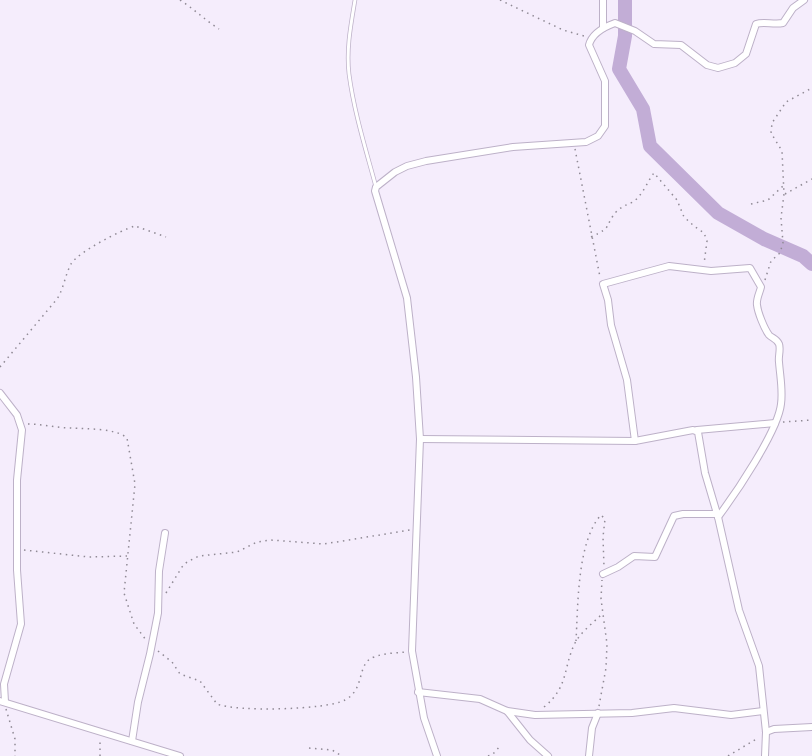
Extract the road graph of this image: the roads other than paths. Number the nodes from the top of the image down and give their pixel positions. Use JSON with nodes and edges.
{"nodes":[{"id":1,"x":355,"y":0,"type":"edge"},
{"id":2,"x":603,"y":0,"type":"edge"},
{"id":3,"x":804,"y":0,"type":"edge"},
{"id":4,"x":603,"y":28,"type":"junction"},
{"id":5,"x":376,"y":187,"type":"junction"},
{"id":6,"x":0,"y":393,"type":"edge"},
{"id":7,"x":775,"y":423,"type":"junction"},
{"id":8,"x":697,"y":430,"type":"junction"},
{"id":9,"x":420,"y":439,"type":"junction"},
{"id":10,"x":635,"y":441,"type":"junction"},
{"id":11,"x":718,"y":515,"type":"junction"},
{"id":12,"x":165,"y":533,"type":"dead end"},
{"id":13,"x":603,"y":574,"type":"road end"},
{"id":14,"x":418,"y":692,"type":"junction"},
{"id":15,"x":2,"y":702,"type":"edge"},
{"id":16,"x":507,"y":711,"type":"junction"},
{"id":17,"x":763,"y":711,"type":"junction"},
{"id":18,"x":598,"y":713,"type":"junction"},
{"id":19,"x":812,"y":727,"type":"edge"},
{"id":20,"x":766,"y":731,"type":"junction"},
{"id":21,"x":132,"y":741,"type":"junction"},
{"id":22,"x":180,"y":756,"type":"edge"},
{"id":23,"x":437,"y":756,"type":"edge"},
{"id":24,"x":548,"y":756,"type":"edge"},
{"id":25,"x":589,"y":756,"type":"edge"},
{"id":26,"x":765,"y":756,"type":"edge"}],
"edges":[{"from":1,"to":5,"type":"lane"},
{"from":2,"to":4,"type":"street"},
{"from":3,"to":4,"type":"street"},
{"from":4,"to":5,"type":"street"},
{"from":5,"to":9,"type":"street"},
{"from":6,"to":15,"type":"street"},
{"from":7,"to":8,"type":"street"},
{"from":7,"to":10,"type":"street"},
{"from":7,"to":11,"type":"street"},
{"from":8,"to":10,"type":"street"},
{"from":8,"to":11,"type":"street"},
{"from":9,"to":10,"type":"street"},
{"from":9,"to":14,"type":"street"},
{"from":11,"to":13,"type":"street"},
{"from":11,"to":17,"type":"street"},
{"from":12,"to":21,"type":"street"},
{"from":14,"to":16,"type":"street"},
{"from":14,"to":23,"type":"street"},
{"from":15,"to":21,"type":"street"},
{"from":16,"to":18,"type":"street"},
{"from":16,"to":24,"type":"street"},
{"from":17,"to":18,"type":"street"},
{"from":17,"to":20,"type":"street"},
{"from":18,"to":25,"type":"street"},
{"from":19,"to":20,"type":"street"},
{"from":20,"to":26,"type":"street"},
{"from":21,"to":22,"type":"street"}]}
